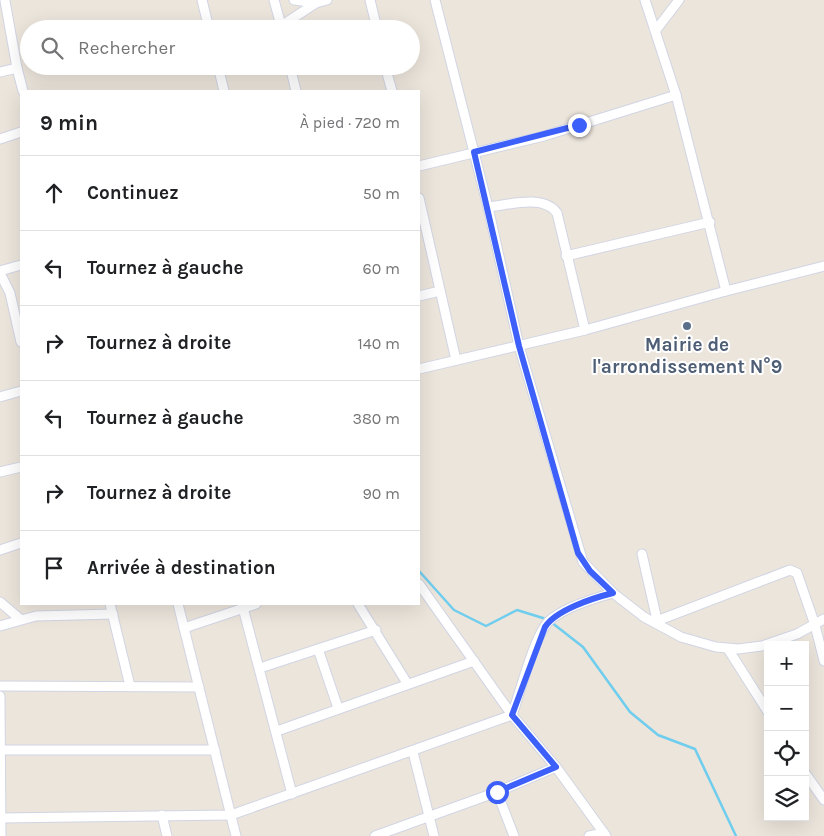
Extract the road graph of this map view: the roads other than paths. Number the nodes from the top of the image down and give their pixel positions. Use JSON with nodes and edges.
{"nodes":[{"id":1,"x":202,"y":0,"type":"edge"},
{"id":2,"x":274,"y":0,"type":"edge"},
{"id":3,"x":294,"y":0,"type":"edge"},
{"id":4,"x":327,"y":0,"type":"edge"},
{"id":5,"x":370,"y":0,"type":"edge"},
{"id":6,"x":435,"y":0,"type":"edge"},
{"id":7,"x":645,"y":0,"type":"edge"},
{"id":8,"x":678,"y":0,"type":"edge"},
{"id":9,"x":4,"y":1,"type":"edge"},
{"id":10,"x":316,"y":3,"type":"junction"},
{"id":11,"x":207,"y":20,"type":"edge"},
{"id":12,"x":279,"y":20,"type":"edge"},
{"id":13,"x":291,"y":20,"type":"edge"},
{"id":14,"x":375,"y":20,"type":"edge"},
{"id":15,"x":656,"y":30,"type":"junction"},
{"id":16,"x":17,"y":68,"type":"junction"},
{"id":17,"x":0,"y":72,"type":"edge"},
{"id":18,"x":220,"y":75,"type":"edge"},
{"id":19,"x":292,"y":75,"type":"edge"},
{"id":20,"x":388,"y":75,"type":"edge"},
{"id":21,"x":23,"y":90,"type":"edge"},
{"id":22,"x":224,"y":90,"type":"edge"},
{"id":23,"x":296,"y":90,"type":"edge"},
{"id":24,"x":392,"y":90,"type":"edge"},
{"id":25,"x":676,"y":95,"type":"junction"},
{"id":26,"x":20,"y":132,"type":"edge"},
{"id":27,"x":0,"y":139,"type":"edge"},
{"id":28,"x":474,"y":152,"type":"junction"},
{"id":29,"x":420,"y":166,"type":"edge"},
{"id":30,"x":488,"y":206,"type":"junction"},
{"id":31,"x":420,"y":208,"type":"edge"},
{"id":32,"x":710,"y":222,"type":"junction"},
{"id":33,"x":422,"y":228,"type":"edge"},
{"id":34,"x":566,"y":256,"type":"junction"},
{"id":35,"x":20,"y":264,"type":"edge"},
{"id":36,"x":824,"y":266,"type":"edge"},
{"id":37,"x":0,"y":272,"type":"edge"},
{"id":38,"x":726,"y":290,"type":"junction"},
{"id":39,"x":440,"y":291,"type":"junction"},
{"id":40,"x":420,"y":296,"type":"edge"},
{"id":41,"x":20,"y":328,"type":"edge"},
{"id":42,"x":585,"y":330,"type":"junction"},
{"id":43,"x":519,"y":346,"type":"junction"},
{"id":44,"x":456,"y":360,"type":"junction"},
{"id":45,"x":420,"y":369,"type":"edge"},
{"id":46,"x":20,"y":391,"type":"edge"},
{"id":47,"x":0,"y":396,"type":"edge"},
{"id":48,"x":20,"y":467,"type":"edge"},
{"id":49,"x":0,"y":472,"type":"edge"},
{"id":50,"x":20,"y":543,"type":"edge"},
{"id":51,"x":0,"y":550,"type":"edge"},
{"id":52,"x":642,"y":554,"type":"dead end"},
{"id":53,"x":420,"y":585,"type":"edge"},
{"id":54,"x":613,"y":593,"type":"junction"},
{"id":55,"x":0,"y":602,"type":"edge"},
{"id":56,"x":110,"y":605,"type":"edge"},
{"id":57,"x":178,"y":605,"type":"edge"},
{"id":58,"x":359,"y":605,"type":"edge"},
{"id":59,"x":243,"y":606,"type":"edge"},
{"id":60,"x":113,"y":614,"type":"junction"},
{"id":61,"x":20,"y":619,"type":"junction"},
{"id":62,"x":824,"y":619,"type":"edge"},
{"id":63,"x":655,"y":621,"type":"junction"},
{"id":64,"x":815,"y":625,"type":"junction"},
{"id":65,"x":0,"y":626,"type":"edge"},
{"id":66,"x":184,"y":628,"type":"junction"},
{"id":67,"x":376,"y":630,"type":"junction"},
{"id":68,"x":318,"y":649,"type":"junction"},
{"id":69,"x":728,"y":649,"type":"junction"},
{"id":70,"x":474,"y":661,"type":"junction"},
{"id":71,"x":824,"y":661,"type":"edge"},
{"id":72,"x":260,"y":668,"type":"junction"},
{"id":73,"x":407,"y":684,"type":"junction"},
{"id":74,"x":0,"y":686,"type":"edge"},
{"id":75,"x":130,"y":686,"type":"junction"},
{"id":76,"x":199,"y":687,"type":"junction"},
{"id":77,"x":0,"y":696,"type":"edge"},
{"id":78,"x":764,"y":706,"type":"edge"},
{"id":79,"x":338,"y":708,"type":"junction"},
{"id":80,"x":512,"y":715,"type":"junction"},
{"id":81,"x":276,"y":731,"type":"junction"},
{"id":82,"x":0,"y":750,"type":"edge"},
{"id":83,"x":215,"y":750,"type":"junction"},
{"id":84,"x":413,"y":752,"type":"junction"},
{"id":85,"x":556,"y":767,"type":"junction"},
{"id":86,"x":807,"y":776,"type":"edge"},
{"id":87,"x":497,"y":792,"type":"junction"},
{"id":88,"x":292,"y":794,"type":"junction"},
{"id":89,"x":824,"y":800,"type":"edge"},
{"id":90,"x":162,"y":815,"type":"junction"},
{"id":91,"x":231,"y":815,"type":"junction"},
{"id":92,"x":0,"y":818,"type":"edge"},
{"id":93,"x":430,"y":818,"type":"junction"},
{"id":94,"x":605,"y":834,"type":"edge"},
{"id":95,"x":1,"y":836,"type":"edge"},
{"id":96,"x":167,"y":836,"type":"edge"},
{"id":97,"x":236,"y":836,"type":"edge"},
{"id":98,"x":376,"y":836,"type":"edge"},
{"id":99,"x":434,"y":836,"type":"edge"},
{"id":100,"x":514,"y":836,"type":"edge"},
{"id":101,"x":589,"y":836,"type":"edge"}],
"edges":[{"from":1,"to":11,"type":"street"},
{"from":2,"to":12,"type":"street"},
{"from":3,"to":10,"type":"street"},
{"from":4,"to":10,"type":"street"},
{"from":5,"to":14,"type":"street"},
{"from":6,"to":28,"type":"street"},
{"from":7,"to":15,"type":"street"},
{"from":8,"to":15,"type":"street"},
{"from":9,"to":16,"type":"street"},
{"from":10,"to":13,"type":"street"},
{"from":15,"to":25,"type":"street"},
{"from":16,"to":17,"type":"street"},
{"from":16,"to":21,"type":"street"},
{"from":18,"to":22,"type":"street"},
{"from":19,"to":23,"type":"street"},
{"from":20,"to":24,"type":"street"},
{"from":25,"to":28,"type":"street"},
{"from":25,"to":32,"type":"street"},
{"from":26,"to":27,"type":"street"},
{"from":28,"to":29,"type":"street"},
{"from":28,"to":30,"type":"street"},
{"from":30,"to":34,"type":"street"},
{"from":30,"to":43,"type":"street"},
{"from":31,"to":33,"type":"street"},
{"from":32,"to":34,"type":"street"},
{"from":32,"to":38,"type":"street"},
{"from":33,"to":39,"type":"street"},
{"from":34,"to":42,"type":"street"},
{"from":35,"to":37,"type":"street"},
{"from":36,"to":38,"type":"street"},
{"from":37,"to":41,"type":"street"},
{"from":38,"to":42,"type":"street"},
{"from":39,"to":40,"type":"street"},
{"from":39,"to":44,"type":"street"},
{"from":42,"to":43,"type":"street"},
{"from":43,"to":44,"type":"street"},
{"from":43,"to":54,"type":"street"},
{"from":44,"to":45,"type":"street"},
{"from":46,"to":47,"type":"street"},
{"from":48,"to":49,"type":"street"},
{"from":50,"to":51,"type":"street"},
{"from":52,"to":63,"type":"street"},
{"from":53,"to":70,"type":"street"},
{"from":54,"to":63,"type":"street"},
{"from":54,"to":80,"type":"street"},
{"from":55,"to":61,"type":"street"},
{"from":56,"to":60,"type":"street"},
{"from":57,"to":66,"type":"street"},
{"from":58,"to":67,"type":"street"},
{"from":59,"to":66,"type":"street"},
{"from":59,"to":72,"type":"street"},
{"from":60,"to":61,"type":"street"},
{"from":60,"to":75,"type":"street"},
{"from":61,"to":65,"type":"street"},
{"from":62,"to":64,"type":"street"},
{"from":63,"to":64,"type":"street"},
{"from":63,"to":69,"type":"street"},
{"from":64,"to":69,"type":"street"},
{"from":64,"to":71,"type":"street"},
{"from":66,"to":76,"type":"street"},
{"from":67,"to":68,"type":"street"},
{"from":67,"to":73,"type":"street"},
{"from":68,"to":72,"type":"street"},
{"from":68,"to":79,"type":"street"},
{"from":69,"to":78,"type":"street"},
{"from":70,"to":73,"type":"street"},
{"from":70,"to":80,"type":"street"},
{"from":72,"to":81,"type":"street"},
{"from":73,"to":79,"type":"street"},
{"from":74,"to":75,"type":"street"},
{"from":75,"to":76,"type":"street"},
{"from":76,"to":83,"type":"street"},
{"from":77,"to":82,"type":"street"},
{"from":79,"to":81,"type":"street"},
{"from":80,"to":84,"type":"street"},
{"from":80,"to":85,"type":"street"},
{"from":81,"to":88,"type":"street"},
{"from":82,"to":83,"type":"street"},
{"from":82,"to":92,"type":"street"},
{"from":83,"to":91,"type":"street"},
{"from":84,"to":88,"type":"street"},
{"from":84,"to":93,"type":"street"},
{"from":85,"to":87,"type":"street"},
{"from":85,"to":94,"type":"street"},
{"from":86,"to":89,"type":"street"},
{"from":87,"to":93,"type":"street"},
{"from":87,"to":100,"type":"street"},
{"from":88,"to":91,"type":"street"},
{"from":90,"to":91,"type":"street"},
{"from":90,"to":92,"type":"street"},
{"from":90,"to":96,"type":"street"},
{"from":91,"to":97,"type":"street"},
{"from":92,"to":95,"type":"street"},
{"from":93,"to":98,"type":"street"},
{"from":93,"to":99,"type":"street"},
{"from":94,"to":101,"type":"street"}]}
